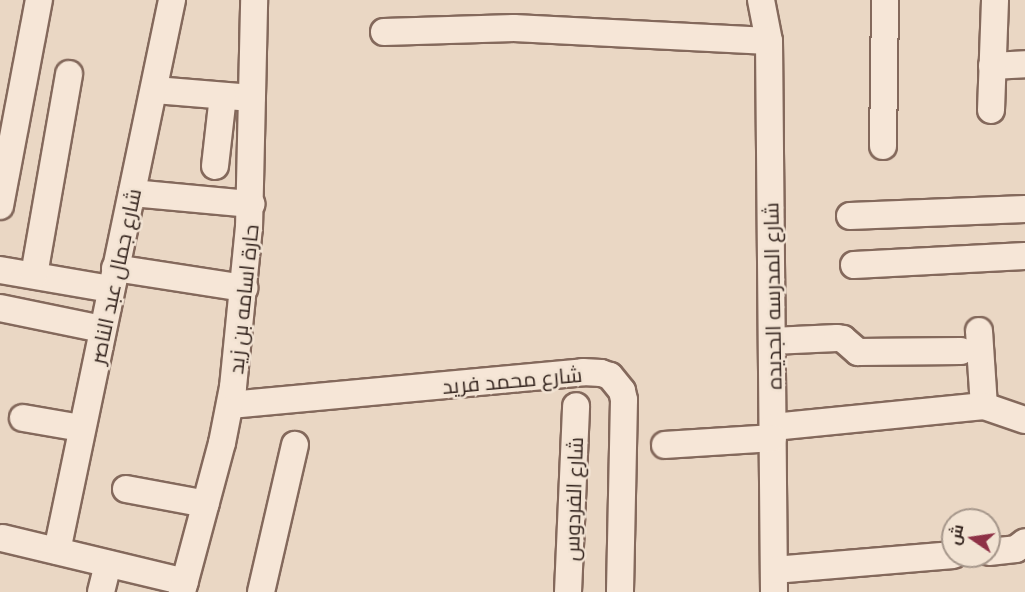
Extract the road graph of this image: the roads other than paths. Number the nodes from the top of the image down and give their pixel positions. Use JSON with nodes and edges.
{"nodes":[{"id":1,"x":39,"y":0,"type":"edge"},
{"id":2,"x":172,"y":0,"type":"edge"},
{"id":3,"x":254,"y":0,"type":"edge"},
{"id":4,"x":761,"y":0,"type":"edge"},
{"id":5,"x":885,"y":0,"type":"edge"},
{"id":6,"x":995,"y":0,"type":"edge"},
{"id":7,"x":384,"y":32,"type":"dead end"},
{"id":8,"x":769,"y":41,"type":"junction"},
{"id":9,"x":1025,"y":64,"type":"edge"},
{"id":10,"x":992,"y":66,"type":"junction"},
{"id":11,"x":69,"y":74,"type":"dead end"},
{"id":12,"x":155,"y":90,"type":"junction"},
{"id":13,"x":223,"y":96,"type":"junction"},
{"id":14,"x":252,"y":98,"type":"junction"},
{"id":15,"x":991,"y":110,"type":"dead end"},
{"id":16,"x":7,"y":130,"type":"edge"},
{"id":17,"x":883,"y":146,"type":"dead end"},
{"id":18,"x":215,"y":166,"type":"dead end"},
{"id":19,"x":132,"y":193,"type":"junction"},
{"id":20,"x":250,"y":204,"type":"junction"},
{"id":21,"x":0,"y":206,"type":"edge"},
{"id":22,"x":1025,"y":209,"type":"edge"},
{"id":23,"x":850,"y":216,"type":"dead end"},
{"id":24,"x":1025,"y":256,"type":"edge"},
{"id":25,"x":854,"y":265,"type":"dead end"},
{"id":26,"x":0,"y":270,"type":"edge"},
{"id":27,"x":34,"y":275,"type":"junction"},
{"id":28,"x":113,"y":278,"type":"junction"},
{"id":29,"x":244,"y":288,"type":"junction"},
{"id":30,"x":0,"y":308,"type":"edge"},
{"id":31,"x":102,"y":329,"type":"junction"},
{"id":32,"x":979,"y":331,"type":"dead end"},
{"id":33,"x":772,"y":341,"type":"junction"},
{"id":34,"x":961,"y":351,"type":"dead end"},
{"id":35,"x":230,"y":405,"type":"junction"},
{"id":36,"x":576,"y":406,"type":"dead end"},
{"id":37,"x":984,"y":406,"type":"junction"},
{"id":38,"x":23,"y":418,"type":"dead end"},
{"id":39,"x":1025,"y":420,"type":"edge"},
{"id":40,"x":81,"y":428,"type":"junction"},
{"id":41,"x":773,"y":433,"type":"junction"},
{"id":42,"x":665,"y":445,"type":"dead end"},
{"id":43,"x":295,"y":446,"type":"dead end"},
{"id":44,"x":126,"y":489,"type":"dead end"},
{"id":45,"x":206,"y":504,"type":"junction"},
{"id":46,"x":2,"y":538,"type":"dead end"},
{"id":47,"x":1025,"y":542,"type":"edge"},
{"id":48,"x":57,"y":551,"type":"junction"},
{"id":49,"x":1001,"y":551,"type":"edge"},
{"id":50,"x":941,"y":557,"type":"edge"},
{"id":51,"x":108,"y":564,"type":"junction"},
{"id":52,"x":774,"y":581,"type":"edge"},
{"id":53,"x":184,"y":587,"type":"edge"},
{"id":54,"x":101,"y":592,"type":"edge"},
{"id":55,"x":261,"y":592,"type":"edge"},
{"id":56,"x":568,"y":592,"type":"edge"},
{"id":57,"x":621,"y":592,"type":"edge"}],
"edges":[{"from":1,"to":16,"type":"street"},
{"from":2,"to":12,"type":"street","name":"شارع جمال عبد الناصر"},
{"from":3,"to":14,"type":"street","name":"حارة اسامه بن زيد"},
{"from":4,"to":8,"type":"street","name":"شارع المدرسه الجديده"},
{"from":5,"to":17,"type":"street"},
{"from":6,"to":10,"type":"street"},
{"from":7,"to":8,"type":"street"},
{"from":8,"to":33,"type":"street","name":"شارع المدرسه الجديده"},
{"from":9,"to":10,"type":"street"},
{"from":10,"to":15,"type":"street"},
{"from":11,"to":27,"type":"street"},
{"from":12,"to":13,"type":"street"},
{"from":12,"to":19,"type":"street","name":"شارع جمال عبد الناصر"},
{"from":13,"to":14,"type":"street"},
{"from":13,"to":18,"type":"street"},
{"from":14,"to":20,"type":"street","name":"حارة اسامه بن زيد"},
{"from":16,"to":21,"type":"street"},
{"from":19,"to":20,"type":"street"},
{"from":19,"to":28,"type":"street","name":"شارع جمال عبد الناصر"},
{"from":20,"to":29,"type":"street","name":"حارة اسامه بن زيد"},
{"from":22,"to":23,"type":"street"},
{"from":24,"to":25,"type":"street"},
{"from":26,"to":27,"type":"street"},
{"from":27,"to":28,"type":"street"},
{"from":28,"to":29,"type":"street"},
{"from":28,"to":31,"type":"street","name":"شارع جمال عبد الناصر"},
{"from":29,"to":35,"type":"street","name":"حارة اسامه بن زيد"},
{"from":30,"to":31,"type":"street"},
{"from":31,"to":40,"type":"street","name":"شارع جمال عبد الناصر"},
{"from":32,"to":37,"type":"street"},
{"from":33,"to":34,"type":"street"},
{"from":33,"to":41,"type":"street","name":"شارع المدرسه الجديده"},
{"from":35,"to":45,"type":"street","name":"حارة اسامه بن زيد"},
{"from":35,"to":57,"type":"street","name":"شارع محمد فريد"},
{"from":36,"to":56,"type":"street","name":"شارع الفردوس"},
{"from":37,"to":39,"type":"street"},
{"from":37,"to":41,"type":"street"},
{"from":38,"to":40,"type":"street"},
{"from":40,"to":48,"type":"street","name":"شارع جمال عبد الناصر"},
{"from":41,"to":42,"type":"street"},
{"from":41,"to":52,"type":"street","name":"شارع المدرسه الجديده"},
{"from":43,"to":55,"type":"street"},
{"from":44,"to":45,"type":"street"},
{"from":45,"to":53,"type":"street","name":"حارة اسامه بن زيد"},
{"from":46,"to":48,"type":"street"},
{"from":47,"to":49,"type":"street"},
{"from":48,"to":51,"type":"street"},
{"from":50,"to":52,"type":"street"},
{"from":51,"to":53,"type":"street"},
{"from":51,"to":54,"type":"street"}]}
